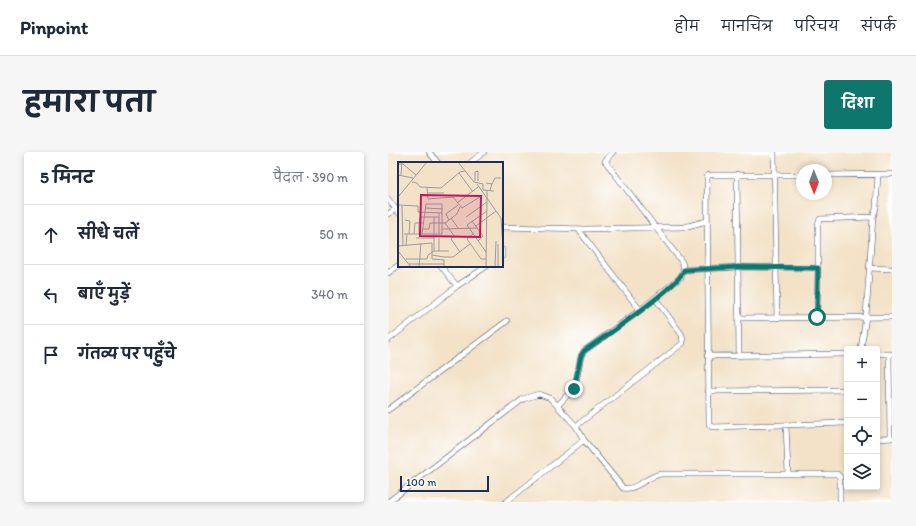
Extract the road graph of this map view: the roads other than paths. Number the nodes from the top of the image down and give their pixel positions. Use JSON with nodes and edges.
{"nodes":[{"id":1,"x":429,"y":152,"type":"edge"},
{"id":2,"x":484,"y":152,"type":"edge"},
{"id":3,"x":613,"y":152,"type":"edge"},
{"id":4,"x":774,"y":152,"type":"edge"},
{"id":5,"x":437,"y":162,"type":"edge"},
{"id":6,"x":471,"y":162,"type":"edge"},
{"id":7,"x":737,"y":174,"type":"junction"},
{"id":8,"x":878,"y":174,"type":"junction"},
{"id":9,"x":892,"y":174,"type":"edge"},
{"id":10,"x":774,"y":175,"type":"junction"},
{"id":11,"x":796,"y":175,"type":"edge"},
{"id":12,"x":832,"y":175,"type":"edge"},
{"id":13,"x":388,"y":199,"type":"edge"},
{"id":14,"x":397,"y":211,"type":"edge"},
{"id":15,"x":388,"y":214,"type":"edge"},
{"id":16,"x":872,"y":217,"type":"junction"},
{"id":17,"x":706,"y":221,"type":"junction"},
{"id":18,"x":503,"y":227,"type":"edge"},
{"id":19,"x":656,"y":228,"type":"junction"},
{"id":20,"x":578,"y":229,"type":"junction"},
{"id":21,"x":398,"y":266,"type":"edge"},
{"id":22,"x":442,"y":267,"type":"edge"},
{"id":23,"x":486,"y":267,"type":"edge"},
{"id":24,"x":738,"y":267,"type":"junction"},
{"id":25,"x":776,"y":267,"type":"junction"},
{"id":26,"x":708,"y":268,"type":"junction"},
{"id":27,"x":818,"y":268,"type":"junction"},
{"id":28,"x":869,"y":268,"type":"junction"},
{"id":29,"x":892,"y":269,"type":"edge"},
{"id":30,"x":684,"y":270,"type":"junction"},
{"id":31,"x":388,"y":273,"type":"edge"},
{"id":32,"x":457,"y":286,"type":"junction"},
{"id":33,"x":655,"y":298,"type":"junction"},
{"id":34,"x":640,"y":310,"type":"junction"},
{"id":35,"x":866,"y":316,"type":"junction"},
{"id":36,"x":817,"y":317,"type":"junction"},
{"id":37,"x":892,"y":317,"type":"edge"},
{"id":38,"x":739,"y":318,"type":"junction"},
{"id":39,"x":777,"y":318,"type":"junction"},
{"id":40,"x":507,"y":321,"type":"dead end"},
{"id":41,"x":388,"y":340,"type":"edge"},
{"id":42,"x":861,"y":346,"type":"edge"},
{"id":43,"x":739,"y":354,"type":"junction"},
{"id":44,"x":844,"y":354,"type":"edge"},
{"id":45,"x":880,"y":354,"type":"edge"},
{"id":46,"x":891,"y":354,"type":"edge"},
{"id":47,"x":707,"y":356,"type":"junction"},
{"id":48,"x":844,"y":390,"type":"edge"},
{"id":49,"x":708,"y":391,"type":"junction"},
{"id":50,"x":558,"y":405,"type":"junction"},
{"id":51,"x":388,"y":410,"type":"edge"},
{"id":52,"x":844,"y":423,"type":"edge"},
{"id":53,"x":786,"y":425,"type":"junction"},
{"id":54,"x":576,"y":426,"type":"junction"},
{"id":55,"x":891,"y":438,"type":"edge"},
{"id":56,"x":880,"y":439,"type":"edge"},
{"id":57,"x":584,"y":440,"type":"junction"},
{"id":58,"x":788,"y":473,"type":"junction"},
{"id":59,"x":388,"y":502,"type":"edge"},
{"id":60,"x":506,"y":502,"type":"edge"},
{"id":61,"x":840,"y":502,"type":"edge"}],
"edges":[{"from":1,"to":5,"type":"street"},
{"from":2,"to":6,"type":"street"},
{"from":3,"to":19,"type":"street"},
{"from":4,"to":10,"type":"street"},
{"from":7,"to":10,"type":"street"},
{"from":7,"to":17,"type":"street"},
{"from":7,"to":24,"type":"street"},
{"from":8,"to":9,"type":"street"},
{"from":8,"to":12,"type":"street"},
{"from":8,"to":16,"type":"street"},
{"from":10,"to":11,"type":"street"},
{"from":10,"to":25,"type":"street"},
{"from":13,"to":14,"type":"street"},
{"from":14,"to":15,"type":"street"},
{"from":16,"to":27,"type":"street"},
{"from":16,"to":28,"type":"street"},
{"from":17,"to":19,"type":"street"},
{"from":17,"to":26,"type":"street"},
{"from":18,"to":20,"type":"street"},
{"from":19,"to":20,"type":"street"},
{"from":19,"to":30,"type":"street"},
{"from":20,"to":34,"type":"street"},
{"from":21,"to":31,"type":"street"},
{"from":22,"to":32,"type":"street"},
{"from":23,"to":32,"type":"street"},
{"from":24,"to":25,"type":"street"},
{"from":24,"to":26,"type":"street"},
{"from":24,"to":38,"type":"street"},
{"from":25,"to":27,"type":"street"},
{"from":25,"to":39,"type":"street"},
{"from":26,"to":30,"type":"street"},
{"from":26,"to":47,"type":"street"},
{"from":27,"to":36,"type":"street"},
{"from":28,"to":29,"type":"street"},
{"from":28,"to":35,"type":"street"},
{"from":30,"to":33,"type":"street"},
{"from":32,"to":41,"type":"street"},
{"from":33,"to":34,"type":"street"},
{"from":33,"to":54,"type":"street"},
{"from":34,"to":50,"type":"street"},
{"from":35,"to":36,"type":"street"},
{"from":35,"to":37,"type":"street"},
{"from":35,"to":42,"type":"street"},
{"from":36,"to":39,"type":"street"},
{"from":38,"to":39,"type":"street"},
{"from":38,"to":43,"type":"street"},
{"from":40,"to":51,"type":"street"},
{"from":43,"to":44,"type":"street"},
{"from":43,"to":47,"type":"street"},
{"from":45,"to":46,"type":"street"},
{"from":46,"to":55,"type":"street"},
{"from":47,"to":49,"type":"street"},
{"from":48,"to":49,"type":"street"},
{"from":49,"to":53,"type":"street"},
{"from":50,"to":54,"type":"street"},
{"from":50,"to":59,"type":"street"},
{"from":52,"to":53,"type":"street"},
{"from":53,"to":58,"type":"street"},
{"from":54,"to":57,"type":"street"},
{"from":55,"to":56,"type":"street"},
{"from":57,"to":58,"type":"street"},
{"from":57,"to":60,"type":"street"},
{"from":58,"to":61,"type":"street"}]}
